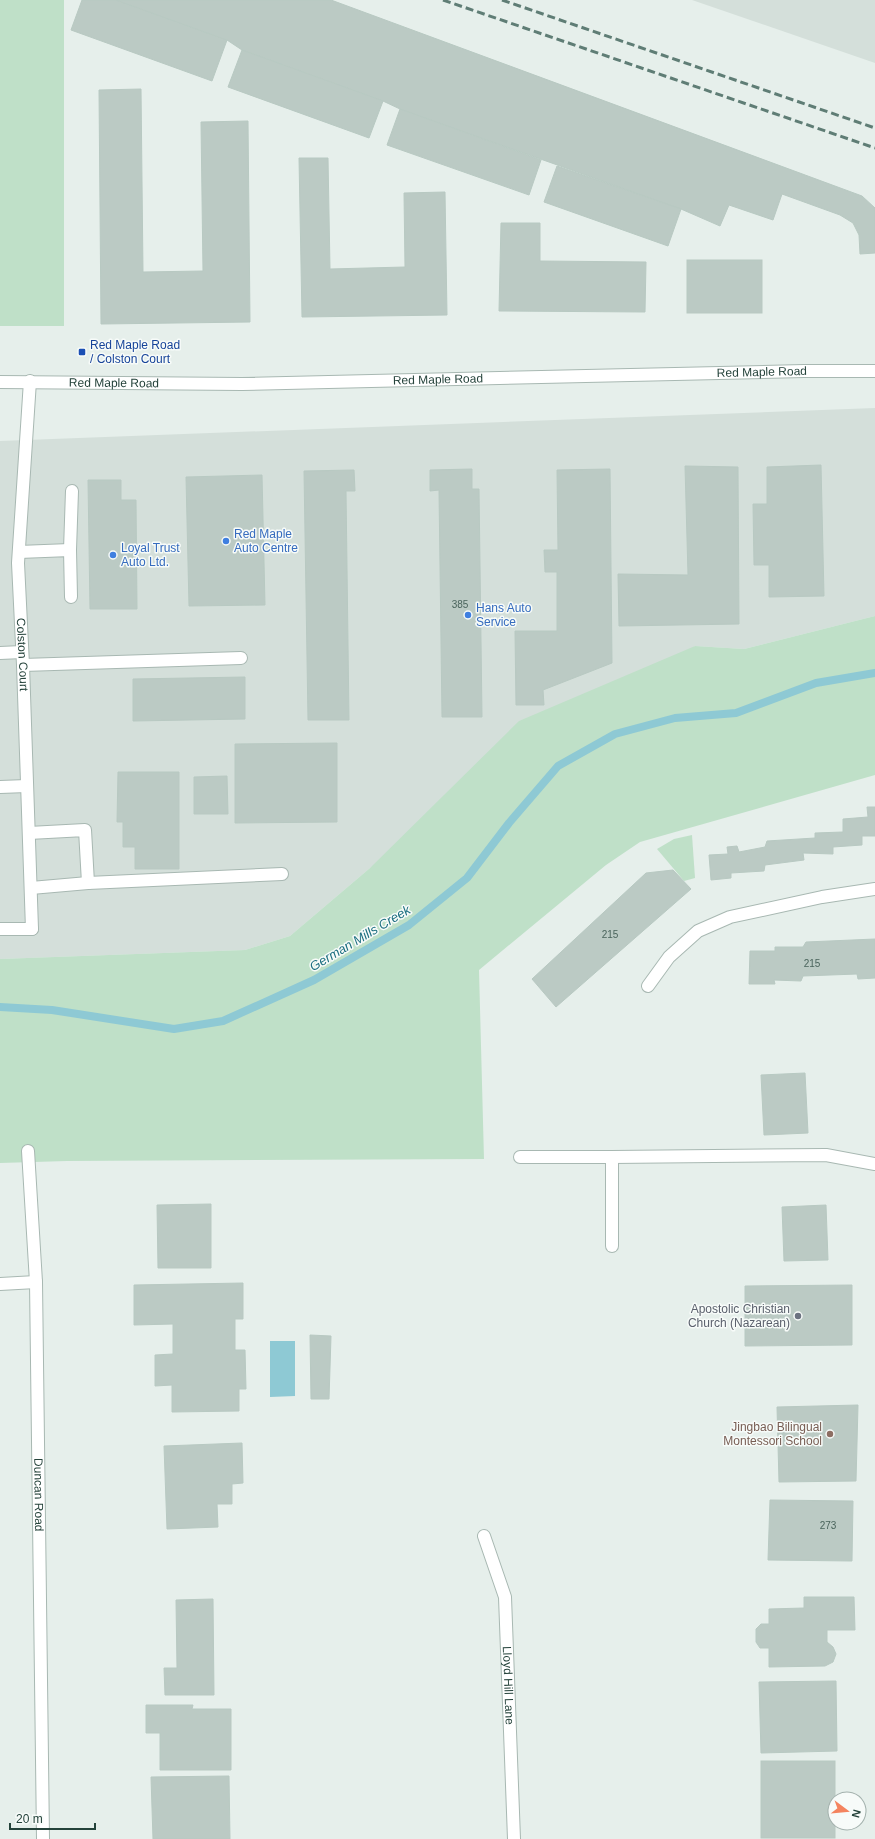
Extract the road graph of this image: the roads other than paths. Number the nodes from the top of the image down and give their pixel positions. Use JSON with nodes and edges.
{"nodes":[{"id":1,"x":875,"y":372,"type":"edge"},
{"id":2,"x":30,"y":381,"type":"junction"},
{"id":3,"x":0,"y":382,"type":"edge"},
{"id":4,"x":72,"y":491,"type":"dead end"},
{"id":5,"x":70,"y":550,"type":"junction"},
{"id":6,"x":19,"y":552,"type":"junction"},
{"id":7,"x":71,"y":597,"type":"dead end"},
{"id":8,"x":22,"y":652,"type":"junction"},
{"id":9,"x":0,"y":653,"type":"edge"},
{"id":10,"x":241,"y":658,"type":"dead end"},
{"id":11,"x":24,"y":665,"type":"junction"},
{"id":12,"x":26,"y":786,"type":"junction"},
{"id":13,"x":0,"y":787,"type":"edge"},
{"id":14,"x":29,"y":833,"type":"junction"},
{"id":15,"x":282,"y":874,"type":"dead end"},
{"id":16,"x":88,"y":883,"type":"junction"},
{"id":17,"x":31,"y":888,"type":"junction"},
{"id":18,"x":875,"y":889,"type":"edge"},
{"id":19,"x":0,"y":929,"type":"edge"},
{"id":20,"x":648,"y":986,"type":"dead end"},
{"id":21,"x":28,"y":1151,"type":"dead end"},
{"id":22,"x":520,"y":1156,"type":"dead end"},
{"id":23,"x":612,"y":1158,"type":"junction"},
{"id":24,"x":875,"y":1164,"type":"edge"},
{"id":25,"x":612,"y":1246,"type":"dead end"},
{"id":26,"x":36,"y":1282,"type":"junction"},
{"id":27,"x":0,"y":1284,"type":"edge"},
{"id":28,"x":484,"y":1536,"type":"dead end"},
{"id":29,"x":43,"y":1839,"type":"edge"},
{"id":30,"x":514,"y":1839,"type":"edge"}],
"edges":[{"from":1,"to":2,"type":"street","name":"Red Maple Road"},
{"from":2,"to":3,"type":"street","name":"Red Maple Road"},
{"from":2,"to":6,"type":"street","name":"Colston Court"},
{"from":4,"to":5,"type":"street"},
{"from":5,"to":6,"type":"street"},
{"from":5,"to":7,"type":"street"},
{"from":6,"to":8,"type":"street","name":"Colston Court"},
{"from":8,"to":9,"type":"street"},
{"from":8,"to":11,"type":"street","name":"Colston Court"},
{"from":10,"to":11,"type":"street"},
{"from":11,"to":12,"type":"street","name":"Colston Court"},
{"from":12,"to":13,"type":"street"},
{"from":12,"to":14,"type":"street","name":"Colston Court"},
{"from":14,"to":16,"type":"street"},
{"from":14,"to":17,"type":"street","name":"Colston Court"},
{"from":15,"to":16,"type":"street"},
{"from":16,"to":17,"type":"street"},
{"from":17,"to":19,"type":"street","name":"Colston Court"},
{"from":18,"to":20,"type":"street"},
{"from":21,"to":26,"type":"street","name":"Duncan Road"},
{"from":22,"to":23,"type":"street"},
{"from":23,"to":24,"type":"street"},
{"from":23,"to":25,"type":"street"},
{"from":26,"to":27,"type":"street"},
{"from":26,"to":29,"type":"street","name":"Duncan Road"},
{"from":28,"to":30,"type":"street","name":"Lloyd Hill Lane"}]}
